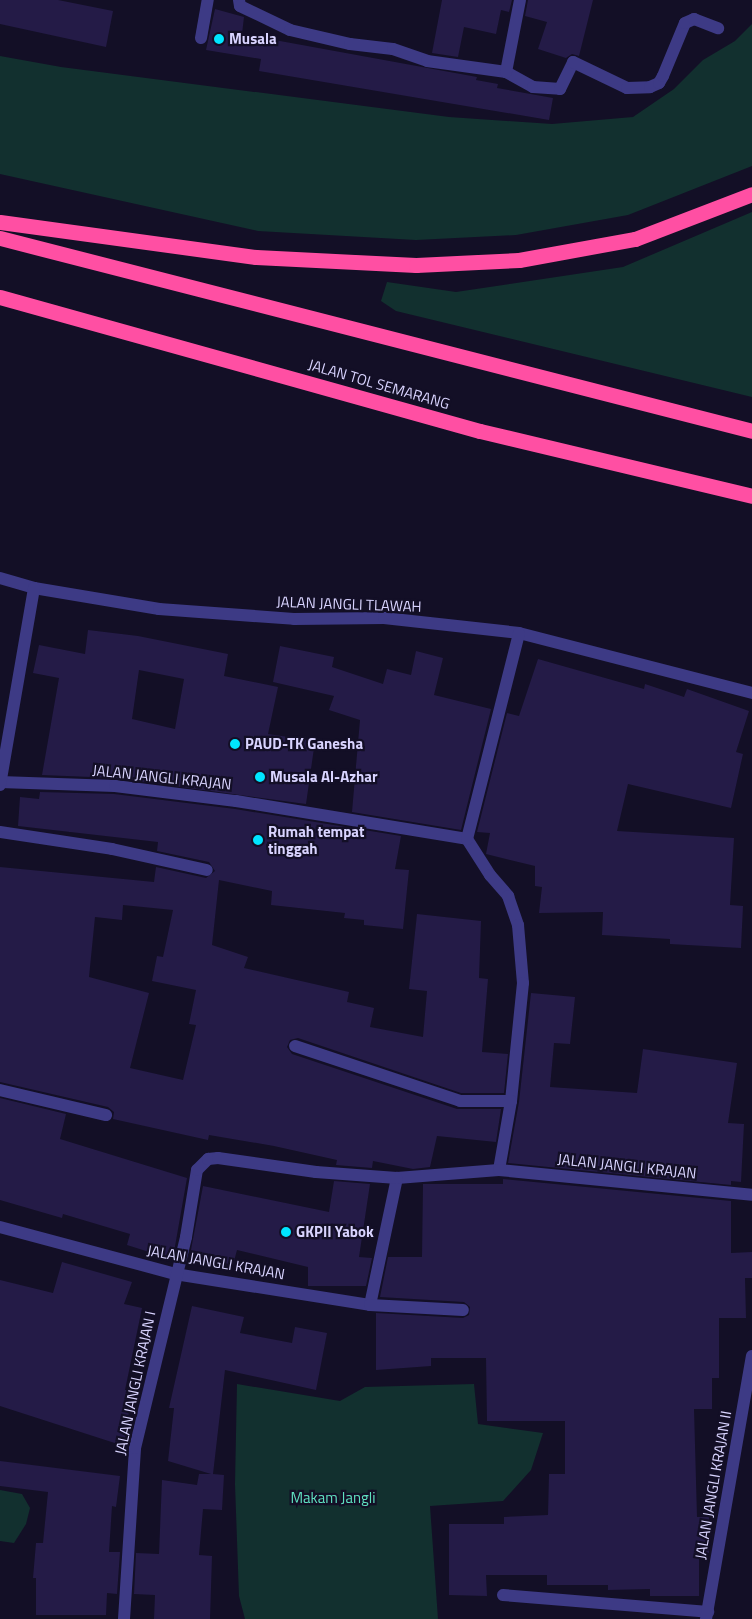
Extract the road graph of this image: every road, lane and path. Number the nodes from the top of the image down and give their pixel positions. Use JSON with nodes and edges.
{"nodes":[{"id":1,"x":208,"y":0,"type":"edge"},
{"id":2,"x":239,"y":0,"type":"edge"},
{"id":3,"x":520,"y":0,"type":"edge"},
{"id":4,"x":718,"y":28,"type":"dead end"},
{"id":5,"x":202,"y":38,"type":"dead end"},
{"id":6,"x":506,"y":72,"type":"junction"},
{"id":7,"x":752,"y":194,"type":"edge"},
{"id":8,"x":0,"y":222,"type":"edge"},
{"id":9,"x":0,"y":238,"type":"edge"},
{"id":10,"x":0,"y":297,"type":"edge"},
{"id":11,"x":752,"y":431,"type":"edge"},
{"id":12,"x":752,"y":496,"type":"edge"},
{"id":13,"x":0,"y":578,"type":"edge"},
{"id":14,"x":34,"y":588,"type":"junction"},
{"id":15,"x":519,"y":633,"type":"junction"},
{"id":16,"x":752,"y":693,"type":"edge"},
{"id":17,"x":0,"y":783,"type":"edge"},
{"id":18,"x":0,"y":832,"type":"edge"},
{"id":19,"x":467,"y":839,"type":"junction"},
{"id":20,"x":206,"y":870,"type":"dead end"},
{"id":21,"x":295,"y":1046,"type":"dead end"},
{"id":22,"x":0,"y":1090,"type":"edge"},
{"id":23,"x":511,"y":1101,"type":"junction"},
{"id":24,"x":106,"y":1115,"type":"dead end"},
{"id":25,"x":499,"y":1170,"type":"junction"},
{"id":26,"x":397,"y":1178,"type":"junction"},
{"id":27,"x":752,"y":1195,"type":"edge"},
{"id":28,"x":0,"y":1227,"type":"edge"},
{"id":29,"x":175,"y":1274,"type":"junction"},
{"id":30,"x":370,"y":1305,"type":"junction"},
{"id":31,"x":463,"y":1310,"type":"dead end"},
{"id":32,"x":752,"y":1356,"type":"edge"},
{"id":33,"x":750,"y":1383,"type":"edge"},
{"id":34,"x":502,"y":1595,"type":"dead end"},
{"id":35,"x":707,"y":1616,"type":"edge"},
{"id":36,"x":124,"y":1619,"type":"edge"}],
"edges":[{"from":1,"to":5,"type":"street"},
{"from":2,"to":6,"type":"street"},
{"from":3,"to":6,"type":"street"},
{"from":4,"to":6,"type":"street"},
{"from":7,"to":8,"type":"highway"},
{"from":9,"to":11,"type":"highway"},
{"from":10,"to":12,"type":"highway","name":"JALAN TOL SEMARANG"},
{"from":13,"to":14,"type":"street","name":"JALAN JANGLI TLAWAH"},
{"from":14,"to":15,"type":"street","name":"JALAN JANGLI TLAWAH"},
{"from":14,"to":17,"type":"street"},
{"from":15,"to":16,"type":"street","name":"JALAN JANGLI TLAWAH"},
{"from":15,"to":19,"type":"street"},
{"from":17,"to":19,"type":"street","name":"JALAN JANGLI KRAJAN"},
{"from":18,"to":20,"type":"street"},
{"from":19,"to":23,"type":"street"},
{"from":21,"to":23,"type":"street"},
{"from":22,"to":24,"type":"street"},
{"from":23,"to":25,"type":"street"},
{"from":25,"to":26,"type":"street","name":"JALAN JANGLI KRAJAN"},
{"from":25,"to":27,"type":"street","name":"JALAN JANGLI KRAJAN"},
{"from":26,"to":29,"type":"street","name":"JALAN JANGLI KRAJAN I"},
{"from":26,"to":30,"type":"street"},
{"from":28,"to":29,"type":"street","name":"JALAN JANGLI KRAJAN"},
{"from":29,"to":30,"type":"street","name":"JALAN JANGLI KRAJAN"},
{"from":29,"to":36,"type":"street","name":"JALAN JANGLI KRAJAN I"},
{"from":30,"to":31,"type":"street","name":"JALAN JANGLI KRAJAN"},
{"from":32,"to":33,"type":"street","name":"JALAN JANGLI KRAJAN II"},
{"from":33,"to":35,"type":"street","name":"JALAN JANGLI KRAJAN II"},
{"from":34,"to":35,"type":"street"}]}
